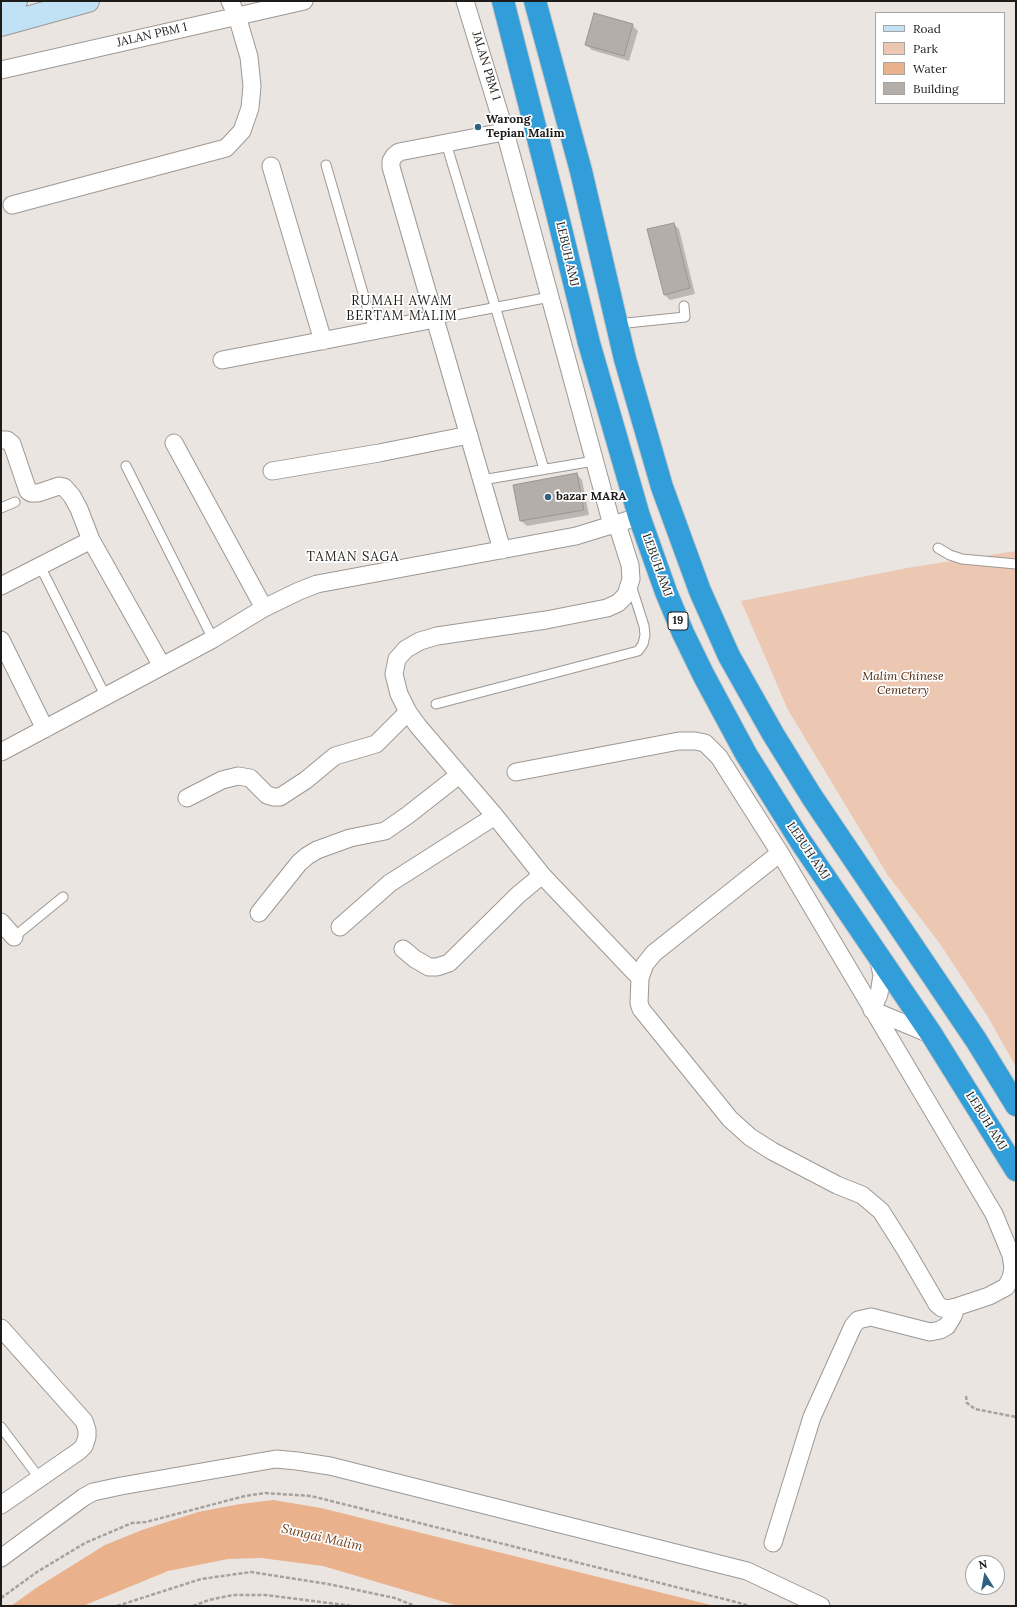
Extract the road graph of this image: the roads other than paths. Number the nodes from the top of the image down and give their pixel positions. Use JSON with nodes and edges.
{"nodes":[{"id":1,"x":16,"y":1,"type":"edge"},
{"id":2,"x":88,"y":1,"type":"edge"},
{"id":3,"x":304,"y":1,"type":"edge"},
{"id":4,"x":466,"y":1,"type":"edge"},
{"id":5,"x":493,"y":1,"type":"edge"},
{"id":6,"x":502,"y":1,"type":"edge"},
{"id":7,"x":1,"y":5,"type":"edge"},
{"id":8,"x":232,"y":5,"type":"edge"},
{"id":9,"x":537,"y":6,"type":"edge"},
{"id":10,"x":1,"y":25,"type":"edge"},
{"id":11,"x":1,"y":70,"type":"edge"},
{"id":12,"x":522,"y":75,"type":"junction"},
{"id":13,"x":534,"y":126,"type":"junction"},
{"id":14,"x":505,"y":132,"type":"junction"},
{"id":15,"x":446,"y":143,"type":"junction"},
{"id":16,"x":326,"y":165,"type":"dead end"},
{"id":17,"x":271,"y":166,"type":"dead end"},
{"id":18,"x":12,"y":205,"type":"dead end"},
{"id":19,"x":550,"y":297,"type":"junction"},
{"id":20,"x":684,"y":306,"type":"dead end"},
{"id":21,"x":496,"y":308,"type":"junction"},
{"id":22,"x":435,"y":319,"type":"junction"},
{"id":23,"x":616,"y":324,"type":"junction"},
{"id":24,"x":374,"y":331,"type":"junction"},
{"id":25,"x":323,"y":341,"type":"junction"},
{"id":26,"x":222,"y":360,"type":"dead end"},
{"id":27,"x":469,"y":435,"type":"junction"},
{"id":28,"x":1,"y":440,"type":"edge"},
{"id":29,"x":174,"y":443,"type":"dead end"},
{"id":30,"x":594,"y":461,"type":"junction"},
{"id":31,"x":126,"y":466,"type":"dead end"},
{"id":32,"x":544,"y":469,"type":"junction"},
{"id":33,"x":272,"y":472,"type":"dead end"},
{"id":34,"x":482,"y":480,"type":"junction"},
{"id":35,"x":15,"y":502,"type":"dead end"},
{"id":36,"x":1,"y":508,"type":"edge"},
{"id":37,"x":639,"y":516,"type":"junction"},
{"id":38,"x":615,"y":525,"type":"junction"},
{"id":39,"x":91,"y":540,"type":"junction"},
{"id":40,"x":938,"y":548,"type":"dead end"},
{"id":41,"x":502,"y":550,"type":"junction"},
{"id":42,"x":1016,"y":564,"type":"edge"},
{"id":43,"x":40,"y":566,"type":"junction"},
{"id":44,"x":630,"y":584,"type":"junction"},
{"id":45,"x":1,"y":586,"type":"edge"},
{"id":46,"x":264,"y":608,"type":"junction"},
{"id":47,"x":213,"y":639,"type":"junction"},
{"id":48,"x":1,"y":640,"type":"edge"},
{"id":49,"x":162,"y":666,"type":"junction"},
{"id":50,"x":106,"y":697,"type":"junction"},
{"id":51,"x":436,"y":704,"type":"dead end"},
{"id":52,"x":408,"y":712,"type":"junction"},
{"id":53,"x":45,"y":729,"type":"junction"},
{"id":54,"x":1,"y":752,"type":"edge"},
{"id":55,"x":516,"y":772,"type":"dead end"},
{"id":56,"x":459,"y":775,"type":"junction"},
{"id":57,"x":187,"y":798,"type":"dead end"},
{"id":58,"x":495,"y":816,"type":"junction"},
{"id":59,"x":780,"y":852,"type":"junction"},
{"id":60,"x":542,"y":875,"type":"junction"},
{"id":61,"x":64,"y":897,"type":"dead end"},
{"id":62,"x":259,"y":914,"type":"dead end"},
{"id":63,"x":1,"y":922,"type":"edge"},
{"id":64,"x":340,"y":927,"type":"dead end"},
{"id":65,"x":14,"y":937,"type":"joint"},
{"id":66,"x":403,"y":949,"type":"dead end"},
{"id":67,"x":877,"y":953,"type":"junction"},
{"id":68,"x":640,"y":978,"type":"junction"},
{"id":69,"x":872,"y":1010,"type":"junction"},
{"id":70,"x":932,"y":1034,"type":"junction"},
{"id":71,"x":1016,"y":1105,"type":"edge"},
{"id":72,"x":1016,"y":1170,"type":"edge"},
{"id":73,"x":956,"y":1308,"type":"junction"},
{"id":74,"x":2,"y":1332,"type":"edge"},
{"id":75,"x":1,"y":1427,"type":"edge"},
{"id":76,"x":40,"y":1478,"type":"junction"},
{"id":77,"x":1,"y":1505,"type":"edge"},
{"id":78,"x":773,"y":1543,"type":"dead end"},
{"id":79,"x":1,"y":1558,"type":"edge"},
{"id":80,"x":821,"y":1606,"type":"edge"}],
"edges":[{"from":1,"to":7,"type":"main road"},
{"from":2,"to":10,"type":"main road"},
{"from":3,"to":8,"type":"street","name":"JALAN PBM 1"},
{"from":4,"to":14,"type":"street","name":"JALAN PBM 1"},
{"from":5,"to":12,"type":"highway"},
{"from":6,"to":12,"type":"highway","name":"LEBUH AMJ","number":"19"},
{"from":8,"to":11,"type":"street","name":"JALAN PBM 1"},
{"from":8,"to":18,"type":"street"},
{"from":9,"to":23,"type":"highway"},
{"from":12,"to":13,"type":"highway","name":"LEBUH AMJ","number":"19"},
{"from":13,"to":14,"type":"street"},
{"from":13,"to":37,"type":"highway","name":"LEBUH AMJ","number":"19"},
{"from":14,"to":15,"type":"street"},
{"from":14,"to":19,"type":"street","name":"JALAN PBM 1"},
{"from":15,"to":21,"type":"lane"},
{"from":15,"to":22,"type":"street"},
{"from":16,"to":24,"type":"lane"},
{"from":17,"to":25,"type":"street"},
{"from":19,"to":21,"type":"lane"},
{"from":19,"to":30,"type":"street","name":"JALAN PBM 1"},
{"from":20,"to":23,"type":"lane"},
{"from":21,"to":22,"type":"lane"},
{"from":21,"to":32,"type":"lane"},
{"from":22,"to":24,"type":"street"},
{"from":22,"to":27,"type":"street"},
{"from":23,"to":71,"type":"highway"},
{"from":24,"to":25,"type":"street"},
{"from":25,"to":26,"type":"street"},
{"from":27,"to":33,"type":"street"},
{"from":27,"to":34,"type":"street"},
{"from":28,"to":39,"type":"street"},
{"from":29,"to":46,"type":"street"},
{"from":30,"to":32,"type":"lane"},
{"from":30,"to":38,"type":"street","name":"JALAN PBM 1"},
{"from":31,"to":47,"type":"lane"},
{"from":32,"to":34,"type":"lane"},
{"from":34,"to":41,"type":"street"},
{"from":35,"to":36,"type":"lane"},
{"from":37,"to":38,"type":"street"},
{"from":37,"to":67,"type":"highway","name":"LEBUH AMJ","number":"19"},
{"from":38,"to":41,"type":"street"},
{"from":38,"to":44,"type":"street","name":"JALAN PBM 1"},
{"from":39,"to":43,"type":"street"},
{"from":39,"to":49,"type":"street"},
{"from":40,"to":42,"type":"lane"},
{"from":41,"to":46,"type":"street"},
{"from":43,"to":45,"type":"street"},
{"from":43,"to":50,"type":"lane"},
{"from":44,"to":51,"type":"lane"},
{"from":44,"to":52,"type":"street"},
{"from":46,"to":47,"type":"street"},
{"from":47,"to":49,"type":"street"},
{"from":48,"to":53,"type":"street"},
{"from":49,"to":50,"type":"street"},
{"from":50,"to":53,"type":"street"},
{"from":52,"to":56,"type":"street"},
{"from":52,"to":57,"type":"street"},
{"from":53,"to":54,"type":"street"},
{"from":55,"to":59,"type":"street"},
{"from":56,"to":58,"type":"street"},
{"from":56,"to":62,"type":"street"},
{"from":58,"to":60,"type":"street"},
{"from":58,"to":64,"type":"street"},
{"from":59,"to":68,"type":"street"},
{"from":59,"to":69,"type":"street"},
{"from":60,"to":66,"type":"street"},
{"from":60,"to":68,"type":"street"},
{"from":61,"to":65,"type":"lane"},
{"from":63,"to":65,"type":"street"},
{"from":67,"to":69,"type":"street"},
{"from":67,"to":70,"type":"highway","name":"LEBUH AMJ","number":"19"},
{"from":68,"to":73,"type":"street"},
{"from":69,"to":70,"type":"street"},
{"from":69,"to":73,"type":"street"},
{"from":70,"to":72,"type":"highway","name":"LEBUH AMJ","number":"19"},
{"from":73,"to":78,"type":"street"},
{"from":74,"to":76,"type":"street"},
{"from":75,"to":76,"type":"lane"},
{"from":76,"to":77,"type":"street"},
{"from":79,"to":80,"type":"street"}]}
